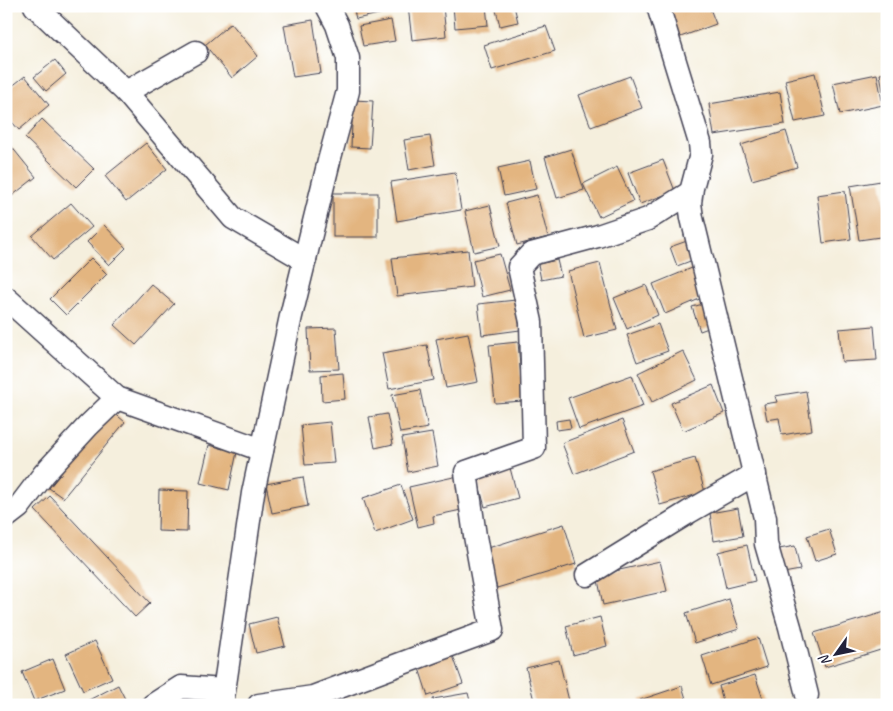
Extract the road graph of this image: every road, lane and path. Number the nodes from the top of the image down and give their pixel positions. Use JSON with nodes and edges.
{"nodes":[{"id":1,"x":35,"y":6,"type":"edge"},
{"id":2,"x":326,"y":6,"type":"edge"},
{"id":3,"x":658,"y":6,"type":"edge"},
{"id":4,"x":196,"y":52,"type":"dead end"},
{"id":5,"x":126,"y":92,"type":"junction"},
{"id":6,"x":692,"y":192,"type":"junction"},
{"id":7,"x":305,"y":260,"type":"junction"},
{"id":8,"x":6,"y":298,"type":"edge"},
{"id":9,"x":117,"y":398,"type":"junction"},
{"id":10,"x":262,"y":450,"type":"junction"},
{"id":11,"x":755,"y":474,"type":"junction"},
{"id":12,"x":6,"y":517,"type":"edge"},
{"id":13,"x":587,"y":575,"type":"dead end"},
{"id":14,"x":807,"y":695,"type":"dead end"},
{"id":15,"x":223,"y":698,"type":"edge"},
{"id":16,"x":153,"y":705,"type":"edge"},
{"id":17,"x":252,"y":705,"type":"edge"},
{"id":18,"x":259,"y":705,"type":"edge"}],
"edges":[{"from":1,"to":5,"type":"street"},
{"from":2,"to":7,"type":"street"},
{"from":3,"to":6,"type":"street"},
{"from":4,"to":5,"type":"street"},
{"from":5,"to":7,"type":"street"},
{"from":6,"to":11,"type":"street"},
{"from":6,"to":18,"type":"street"},
{"from":7,"to":10,"type":"street"},
{"from":8,"to":9,"type":"street"},
{"from":9,"to":10,"type":"street"},
{"from":9,"to":12,"type":"street"},
{"from":10,"to":15,"type":"street"},
{"from":11,"to":13,"type":"street"},
{"from":11,"to":14,"type":"street"},
{"from":15,"to":16,"type":"street"},
{"from":15,"to":17,"type":"street"}]}
